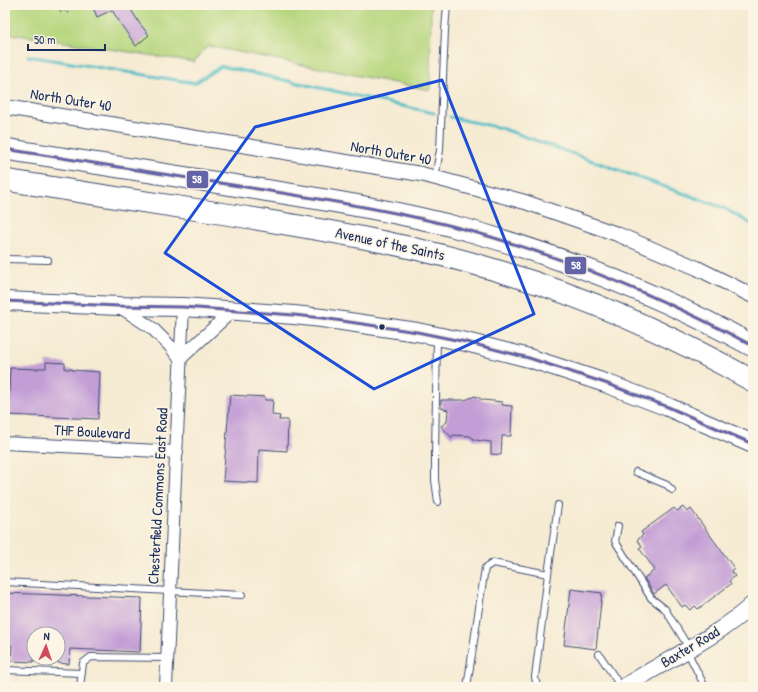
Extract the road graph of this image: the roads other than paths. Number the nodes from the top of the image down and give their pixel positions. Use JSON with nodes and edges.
{"nodes":[{"id":1,"x":447,"y":5,"type":"edge"},
{"id":2,"x":5,"y":107,"type":"edge"},
{"id":3,"x":5,"y":149,"type":"edge"},
{"id":4,"x":435,"y":178,"type":"junction"},
{"id":5,"x":5,"y":180,"type":"edge"},
{"id":6,"x":5,"y":259,"type":"edge"},
{"id":7,"x":48,"y":260,"type":"dead end"},
{"id":8,"x":753,"y":296,"type":"edge"},
{"id":9,"x":5,"y":300,"type":"edge"},
{"id":10,"x":119,"y":306,"type":"junction"},
{"id":11,"x":182,"y":308,"type":"junction"},
{"id":12,"x":232,"y":311,"type":"junction"},
{"id":13,"x":437,"y":336,"type":"junction"},
{"id":14,"x":753,"y":346,"type":"edge"},
{"id":15,"x":180,"y":359,"type":"junction"},
{"id":16,"x":753,"y":381,"type":"edge"},
{"id":17,"x":5,"y":443,"type":"edge"},
{"id":18,"x":753,"y":444,"type":"edge"},
{"id":19,"x":177,"y":452,"type":"junction"},
{"id":20,"x":636,"y":472,"type":"dead end"},
{"id":21,"x":672,"y":490,"type":"dead end"},
{"id":22,"x":438,"y":502,"type":"dead end"},
{"id":23,"x":558,"y":505,"type":"dead end"},
{"id":24,"x":618,"y":526,"type":"dead end"},
{"id":25,"x":548,"y":574,"type":"junction"},
{"id":26,"x":5,"y":582,"type":"edge"},
{"id":27,"x":170,"y":591,"type":"junction"},
{"id":28,"x":242,"y":594,"type":"dead end"},
{"id":29,"x":753,"y":604,"type":"edge"},
{"id":30,"x":688,"y":650,"type":"junction"},
{"id":31,"x":599,"y":654,"type":"dead end"},
{"id":32,"x":167,"y":658,"type":"junction"},
{"id":33,"x":5,"y":670,"type":"edge"},
{"id":34,"x":82,"y":673,"type":"junction"},
{"id":35,"x":80,"y":687,"type":"edge"},
{"id":36,"x":166,"y":687,"type":"edge"},
{"id":37,"x":467,"y":687,"type":"edge"},
{"id":38,"x":537,"y":687,"type":"edge"},
{"id":39,"x":623,"y":687,"type":"edge"},
{"id":40,"x":705,"y":687,"type":"edge"}],
"edges":[{"from":1,"to":4,"type":"lane"},
{"from":2,"to":4,"type":"street","name":"North Outer 40"},
{"from":3,"to":14,"type":"highway","name":"Avenue of the Saints"},
{"from":4,"to":8,"type":"street","name":"North Outer 40"},
{"from":5,"to":16,"type":"highway","name":"Avenue of the Saints"},
{"from":6,"to":7,"type":"lane"},
{"from":9,"to":10,"type":"main road"},
{"from":10,"to":11,"type":"main road"},
{"from":10,"to":15,"type":"street"},
{"from":11,"to":12,"type":"main road"},
{"from":11,"to":15,"type":"street","name":"Chesterfield Commons East Road"},
{"from":12,"to":13,"type":"main road"},
{"from":12,"to":15,"type":"street"},
{"from":13,"to":18,"type":"main road"},
{"from":13,"to":22,"type":"lane"},
{"from":15,"to":19,"type":"street","name":"Chesterfield Commons East Road"},
{"from":17,"to":19,"type":"street","name":"THF Boulevard"},
{"from":19,"to":27,"type":"street","name":"Chesterfield Commons East Road"},
{"from":20,"to":21,"type":"lane"},
{"from":23,"to":25,"type":"lane"},
{"from":24,"to":30,"type":"lane"},
{"from":25,"to":37,"type":"lane"},
{"from":25,"to":38,"type":"lane"},
{"from":26,"to":27,"type":"lane"},
{"from":27,"to":28,"type":"lane"},
{"from":27,"to":32,"type":"street","name":"Chesterfield Commons East Road"},
{"from":29,"to":30,"type":"main road","name":"Baxter Road"},
{"from":30,"to":39,"type":"main road","name":"Baxter Road"},
{"from":30,"to":40,"type":"lane"},
{"from":31,"to":39,"type":"lane"},
{"from":32,"to":34,"type":"lane"},
{"from":32,"to":36,"type":"street","name":"Chesterfield Commons East Road"},
{"from":33,"to":34,"type":"lane"},
{"from":34,"to":35,"type":"lane"}]}
